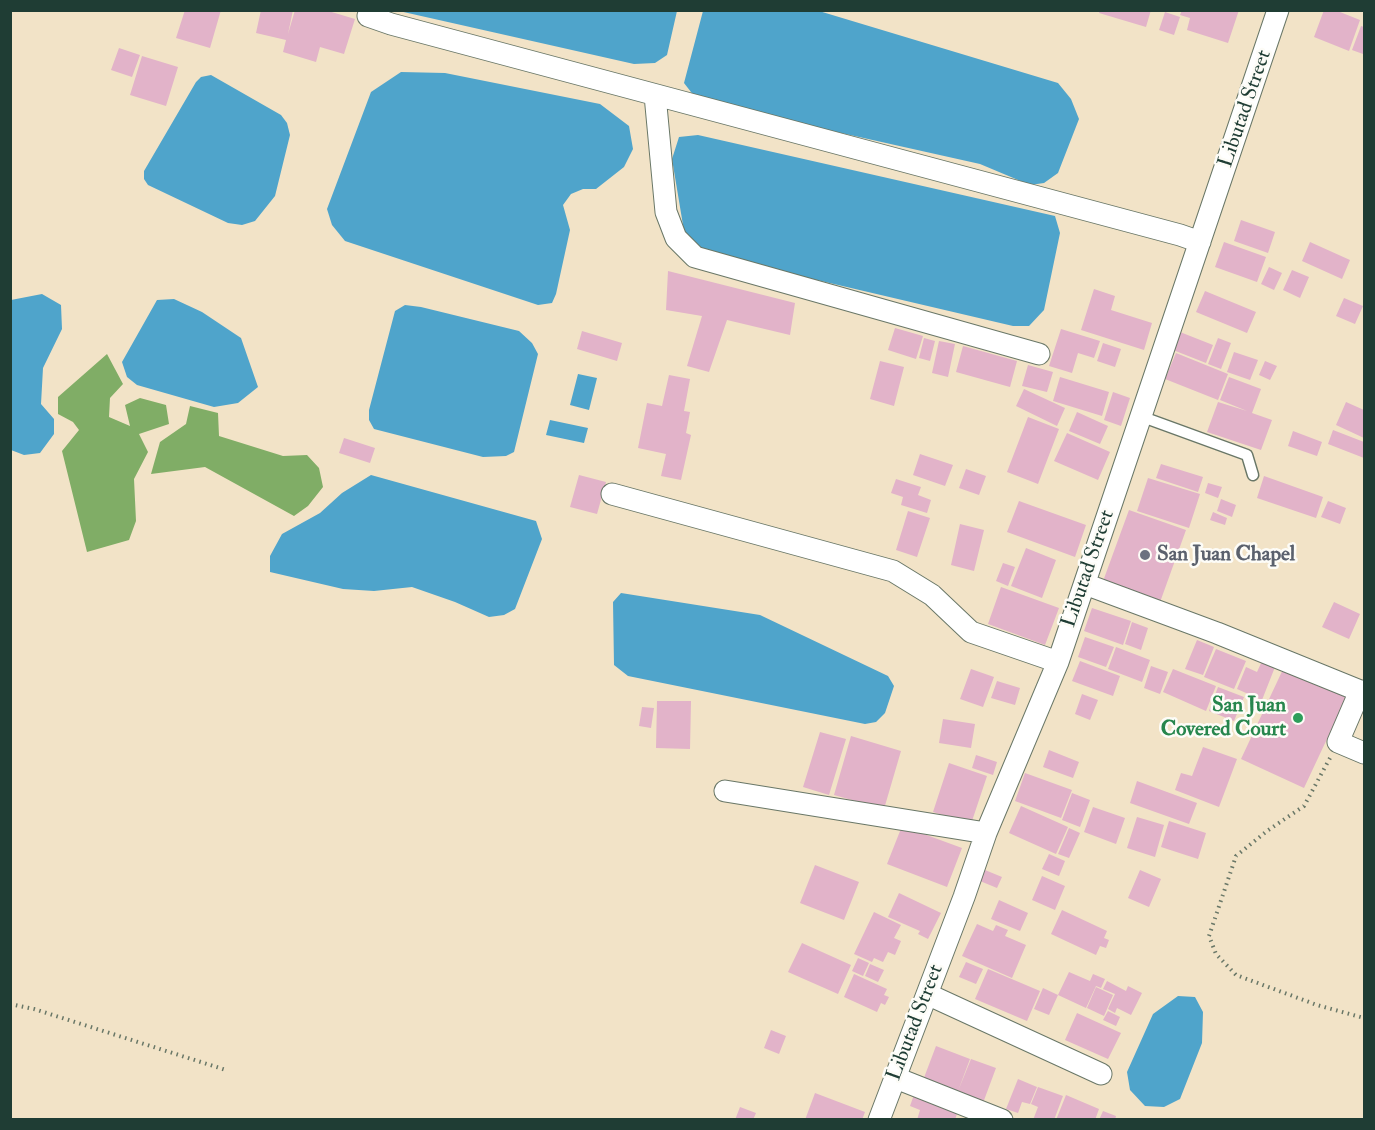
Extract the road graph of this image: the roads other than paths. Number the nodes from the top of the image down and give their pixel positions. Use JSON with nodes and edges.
{"nodes":[{"id":1,"x":1278,"y":10,"type":"edge"},
{"id":2,"x":368,"y":16,"type":"dead end"},
{"id":3,"x":655,"y":95,"type":"junction"},
{"id":4,"x":1200,"y":242,"type":"junction"},
{"id":5,"x":1039,"y":354,"type":"dead end"},
{"id":6,"x":1140,"y":416,"type":"junction"},
{"id":7,"x":1253,"y":475,"type":"dead end"},
{"id":8,"x":612,"y":494,"type":"dead end"},
{"id":9,"x":1085,"y":584,"type":"junction"},
{"id":10,"x":1058,"y":662,"type":"junction"},
{"id":11,"x":1362,"y":691,"type":"edge"},
{"id":12,"x":1365,"y":753,"type":"edge"},
{"id":13,"x":724,"y":791,"type":"dead end"},
{"id":14,"x":986,"y":833,"type":"junction"},
{"id":15,"x":927,"y":994,"type":"junction"},
{"id":16,"x":1101,"y":1074,"type":"dead end"},
{"id":17,"x":896,"y":1078,"type":"junction"},
{"id":18,"x":879,"y":1119,"type":"edge"},
{"id":19,"x":1002,"y":1119,"type":"edge"}],
"edges":[{"from":1,"to":4,"type":"street","name":"Libutad Street"},
{"from":2,"to":3,"type":"street"},
{"from":3,"to":4,"type":"street"},
{"from":3,"to":5,"type":"street"},
{"from":4,"to":6,"type":"street","name":"Libutad Street"},
{"from":6,"to":7,"type":"lane"},
{"from":6,"to":9,"type":"street","name":"Libutad Street"},
{"from":8,"to":10,"type":"street"},
{"from":9,"to":10,"type":"street","name":"Libutad Street"},
{"from":9,"to":11,"type":"street"},
{"from":10,"to":14,"type":"street","name":"Libutad Street"},
{"from":11,"to":12,"type":"street"},
{"from":13,"to":14,"type":"street"},
{"from":14,"to":15,"type":"street","name":"Libutad Street"},
{"from":15,"to":16,"type":"street"},
{"from":15,"to":17,"type":"street","name":"Libutad Street"},
{"from":17,"to":18,"type":"street","name":"Libutad Street"},
{"from":17,"to":19,"type":"street"}]}
